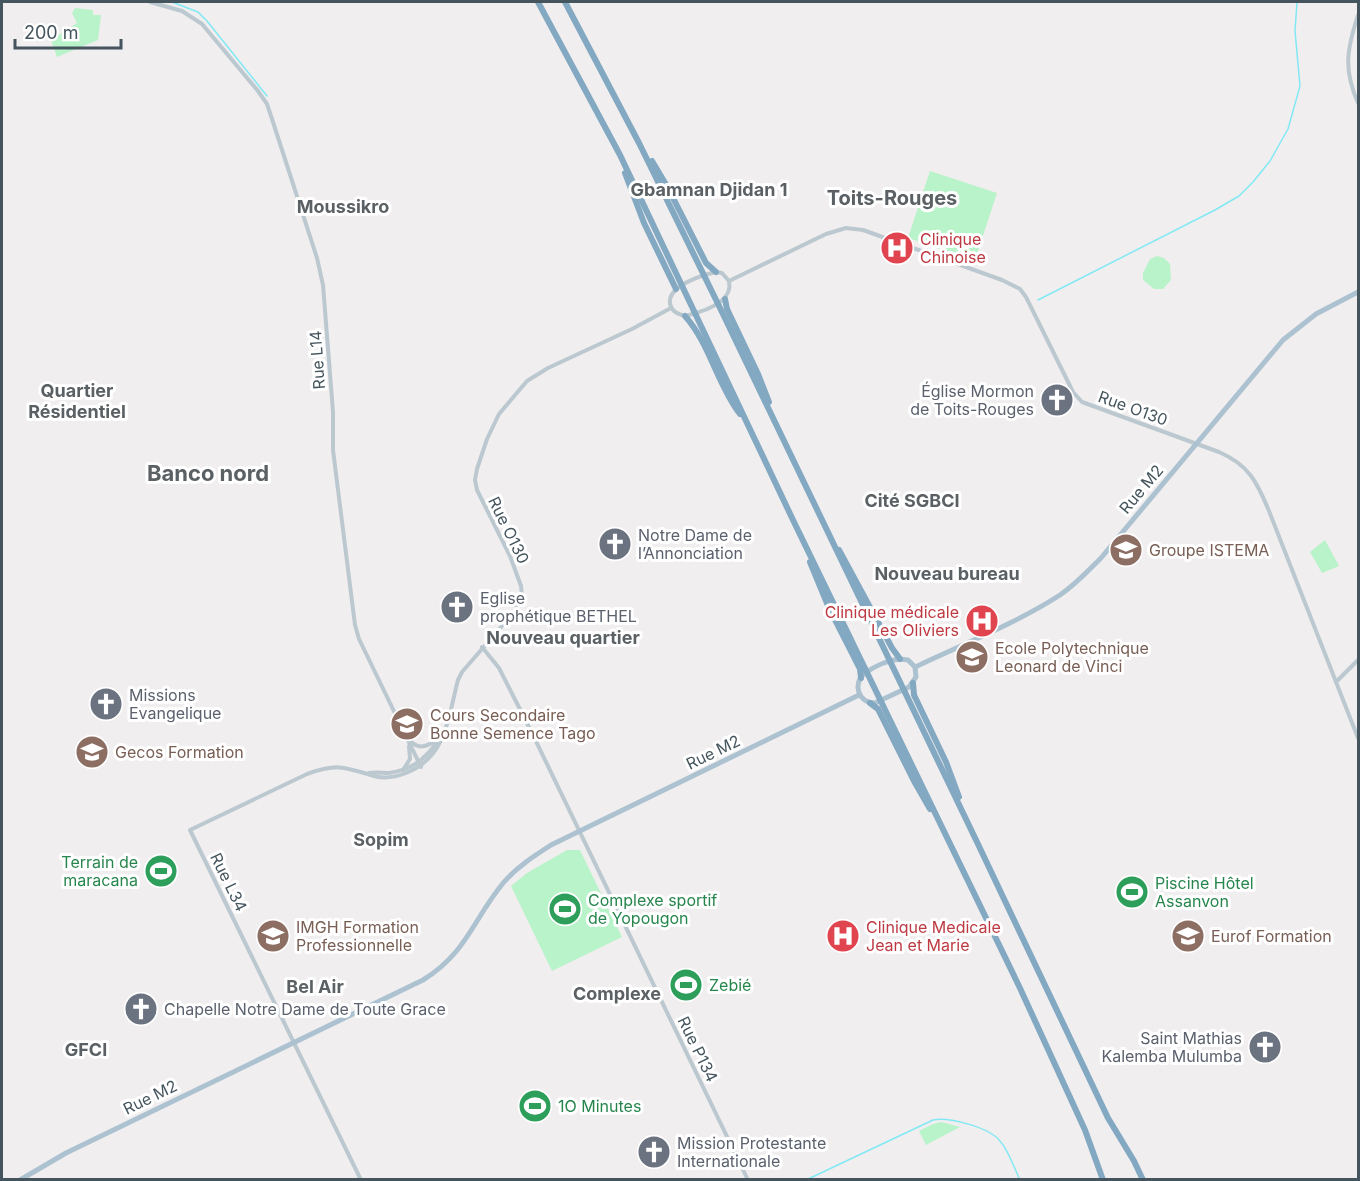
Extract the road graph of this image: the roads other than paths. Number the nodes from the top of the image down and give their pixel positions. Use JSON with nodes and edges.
{"nodes":[{"id":1,"x":150,"y":2,"type":"edge"},
{"id":2,"x":538,"y":2,"type":"edge"},
{"id":3,"x":565,"y":2,"type":"edge"},
{"id":4,"x":1359,"y":15,"type":"edge"},
{"id":5,"x":1359,"y":104,"type":"edge"},
{"id":6,"x":639,"y":143,"type":"junction"},
{"id":7,"x":620,"y":155,"type":"junction"},
{"id":8,"x":716,"y":272,"type":"junction"},
{"id":9,"x":729,"y":281,"type":"junction"},
{"id":10,"x":676,"y":289,"type":"junction"},
{"id":11,"x":1359,"y":292,"type":"edge"},
{"id":12,"x":725,"y":299,"type":"junction"},
{"id":13,"x":671,"y":308,"type":"junction"},
{"id":14,"x":685,"y":316,"type":"junction"},
{"id":15,"x":748,"y":424,"type":"junction"},
{"id":16,"x":779,"y":430,"type":"junction"},
{"id":17,"x":1196,"y":443,"type":"junction"},
{"id":18,"x":817,"y":509,"type":"junction"},
{"id":19,"x":793,"y":520,"type":"junction"},
{"id":20,"x":482,"y":647,"type":"junction"},
{"id":21,"x":900,"y":659,"type":"junction"},
{"id":22,"x":1359,"y":660,"type":"edge"},
{"id":23,"x":915,"y":667,"type":"junction"},
{"id":24,"x":861,"y":678,"type":"junction"},
{"id":25,"x":1336,"y":682,"type":"junction"},
{"id":26,"x":913,"y":683,"type":"junction"},
{"id":27,"x":859,"y":695,"type":"junction"},
{"id":28,"x":870,"y":703,"type":"junction"},
{"id":29,"x":444,"y":734,"type":"junction"},
{"id":30,"x":405,"y":735,"type":"junction"},
{"id":31,"x":1359,"y":738,"type":"edge"},
{"id":32,"x":440,"y":739,"type":"junction"},
{"id":33,"x":409,"y":743,"type":"junction"},
{"id":34,"x":420,"y":764,"type":"junction"},
{"id":35,"x":402,"y":770,"type":"junction"},
{"id":36,"x":369,"y":773,"type":"junction"},
{"id":37,"x":190,"y":830,"type":"joint"},
{"id":38,"x":579,"y":832,"type":"junction"},
{"id":39,"x":977,"y":842,"type":"junction"},
{"id":40,"x":954,"y":851,"type":"junction"},
{"id":41,"x":294,"y":1042,"type":"junction"},
{"id":42,"x":20,"y":1179,"type":"edge"},
{"id":43,"x":361,"y":1179,"type":"edge"},
{"id":44,"x":748,"y":1179,"type":"edge"},
{"id":45,"x":1103,"y":1179,"type":"edge"},
{"id":46,"x":1143,"y":1179,"type":"edge"}],
"edges":[{"from":1,"to":30,"type":"street","name":"Rue L14"},
{"from":2,"to":7,"type":"highway"},
{"from":3,"to":6,"type":"highway"},
{"from":4,"to":5,"type":"street"},
{"from":6,"to":8,"type":"highway"},
{"from":6,"to":16,"type":"highway"},
{"from":7,"to":10,"type":"highway"},
{"from":7,"to":15,"type":"highway"},
{"from":8,"to":9,"type":"street"},
{"from":8,"to":10,"type":"street"},
{"from":9,"to":12,"type":"street"},
{"from":9,"to":17,"type":"street","name":"Rue O130"},
{"from":10,"to":13,"type":"street"},
{"from":11,"to":17,"type":"main road","name":"Rue M2"},
{"from":12,"to":14,"type":"street"},
{"from":12,"to":16,"type":"highway"},
{"from":13,"to":14,"type":"street"},
{"from":13,"to":20,"type":"street","name":"Rue O130"},
{"from":14,"to":15,"type":"highway"},
{"from":15,"to":19,"type":"highway"},
{"from":16,"to":18,"type":"highway"},
{"from":17,"to":23,"type":"main road","name":"Rue M2"},
{"from":17,"to":25,"type":"street","name":"Rue O130"},
{"from":18,"to":21,"type":"highway"},
{"from":18,"to":39,"type":"highway"},
{"from":19,"to":24,"type":"highway"},
{"from":19,"to":40,"type":"highway"},
{"from":20,"to":29,"type":"street","name":"Rue O130"},
{"from":20,"to":38,"type":"street","name":"Rue P134"},
{"from":21,"to":23,"type":"main road"},
{"from":21,"to":24,"type":"main road"},
{"from":22,"to":25,"type":"street"},
{"from":23,"to":26,"type":"main road"},
{"from":24,"to":27,"type":"main road"},
{"from":25,"to":31,"type":"street","name":"Rue O130"},
{"from":26,"to":28,"type":"main road"},
{"from":26,"to":39,"type":"highway"},
{"from":27,"to":28,"type":"main road"},
{"from":27,"to":38,"type":"main road","name":"Rue M2"},
{"from":28,"to":40,"type":"highway"},
{"from":29,"to":32,"type":"street","name":"Rue O130"},
{"from":29,"to":34,"type":"street","name":"Rue O130"},
{"from":30,"to":32,"type":"street"},
{"from":30,"to":33,"type":"street","name":"Rue L14"},
{"from":32,"to":34,"type":"street","name":"Rue O130"},
{"from":33,"to":34,"type":"street","name":"Rue L14"},
{"from":33,"to":35,"type":"street"},
{"from":34,"to":35,"type":"street","name":"Rue O130"},
{"from":34,"to":36,"type":"street","name":"Rue O130"},
{"from":35,"to":36,"type":"street","name":"Rue O130"},
{"from":36,"to":37,"type":"street","name":"Rue O130"},
{"from":37,"to":41,"type":"street","name":"Rue L34"},
{"from":38,"to":41,"type":"main road","name":"Rue M2"},
{"from":38,"to":44,"type":"street","name":"Rue P134"},
{"from":39,"to":46,"type":"highway"},
{"from":40,"to":45,"type":"highway"},
{"from":41,"to":42,"type":"main road","name":"Rue M2"},
{"from":41,"to":43,"type":"street","name":"Rue L34"}]}
